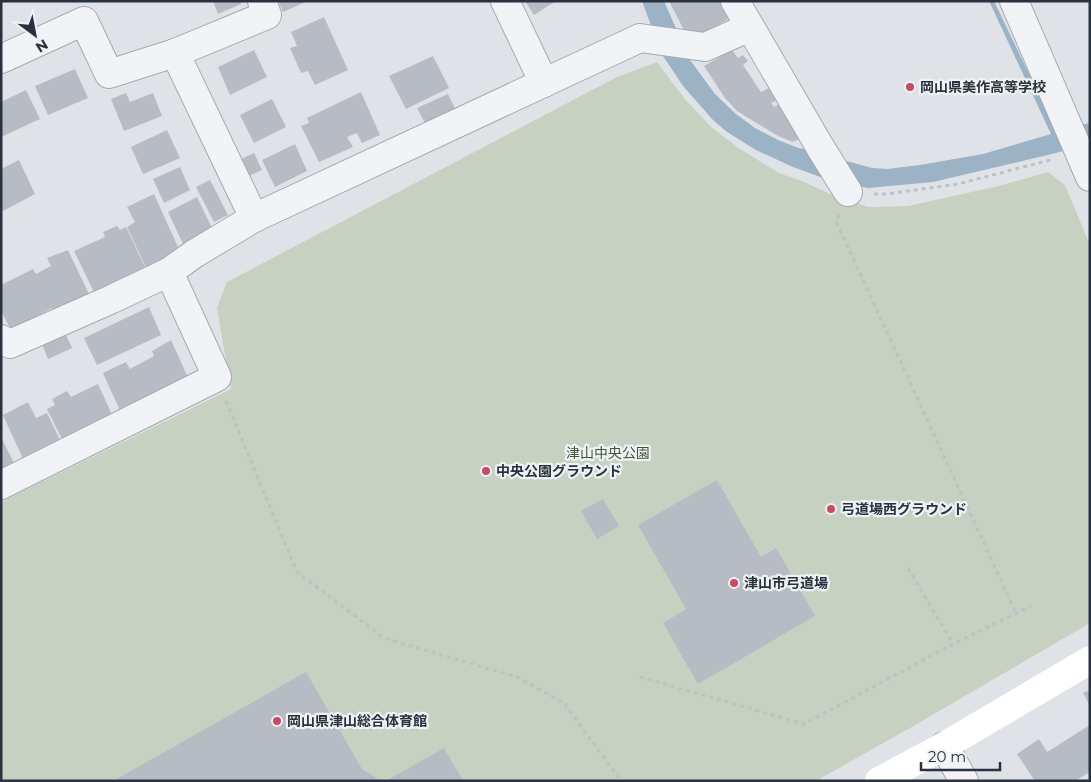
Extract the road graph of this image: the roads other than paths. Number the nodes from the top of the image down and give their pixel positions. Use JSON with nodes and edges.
{"nodes":[{"id":1,"x":262,"y":1,"type":"edge"},
{"id":2,"x":504,"y":1,"type":"edge"},
{"id":3,"x":735,"y":1,"type":"edge"},
{"id":4,"x":1014,"y":1,"type":"edge"},
{"id":5,"x":750,"y":27,"type":"junction"},
{"id":6,"x":175,"y":53,"type":"junction"},
{"id":7,"x":1,"y":59,"type":"edge"},
{"id":8,"x":544,"y":83,"type":"junction"},
{"id":9,"x":1090,"y":177,"type":"edge"},
{"id":10,"x":848,"y":192,"type":"road end"},
{"id":11,"x":254,"y":218,"type":"junction"},
{"id":12,"x":169,"y":272,"type":"junction"},
{"id":13,"x":1,"y":339,"type":"edge"},
{"id":14,"x":1,"y":485,"type":"edge"},
{"id":15,"x":1090,"y":660,"type":"edge"},
{"id":16,"x":944,"y":746,"type":"junction"},
{"id":17,"x":879,"y":781,"type":"edge"},
{"id":18,"x":964,"y":781,"type":"edge"}],
"edges":[{"from":1,"to":6,"type":"street"},
{"from":2,"to":8,"type":"street"},
{"from":3,"to":5,"type":"street"},
{"from":4,"to":9,"type":"street"},
{"from":5,"to":8,"type":"street"},
{"from":5,"to":10,"type":"street"},
{"from":6,"to":7,"type":"street"},
{"from":6,"to":11,"type":"street"},
{"from":8,"to":11,"type":"street"},
{"from":11,"to":12,"type":"street"},
{"from":12,"to":13,"type":"street"},
{"from":12,"to":14,"type":"street"},
{"from":15,"to":16,"type":"street"},
{"from":16,"to":17,"type":"street"},
{"from":16,"to":18,"type":"street"}]}
